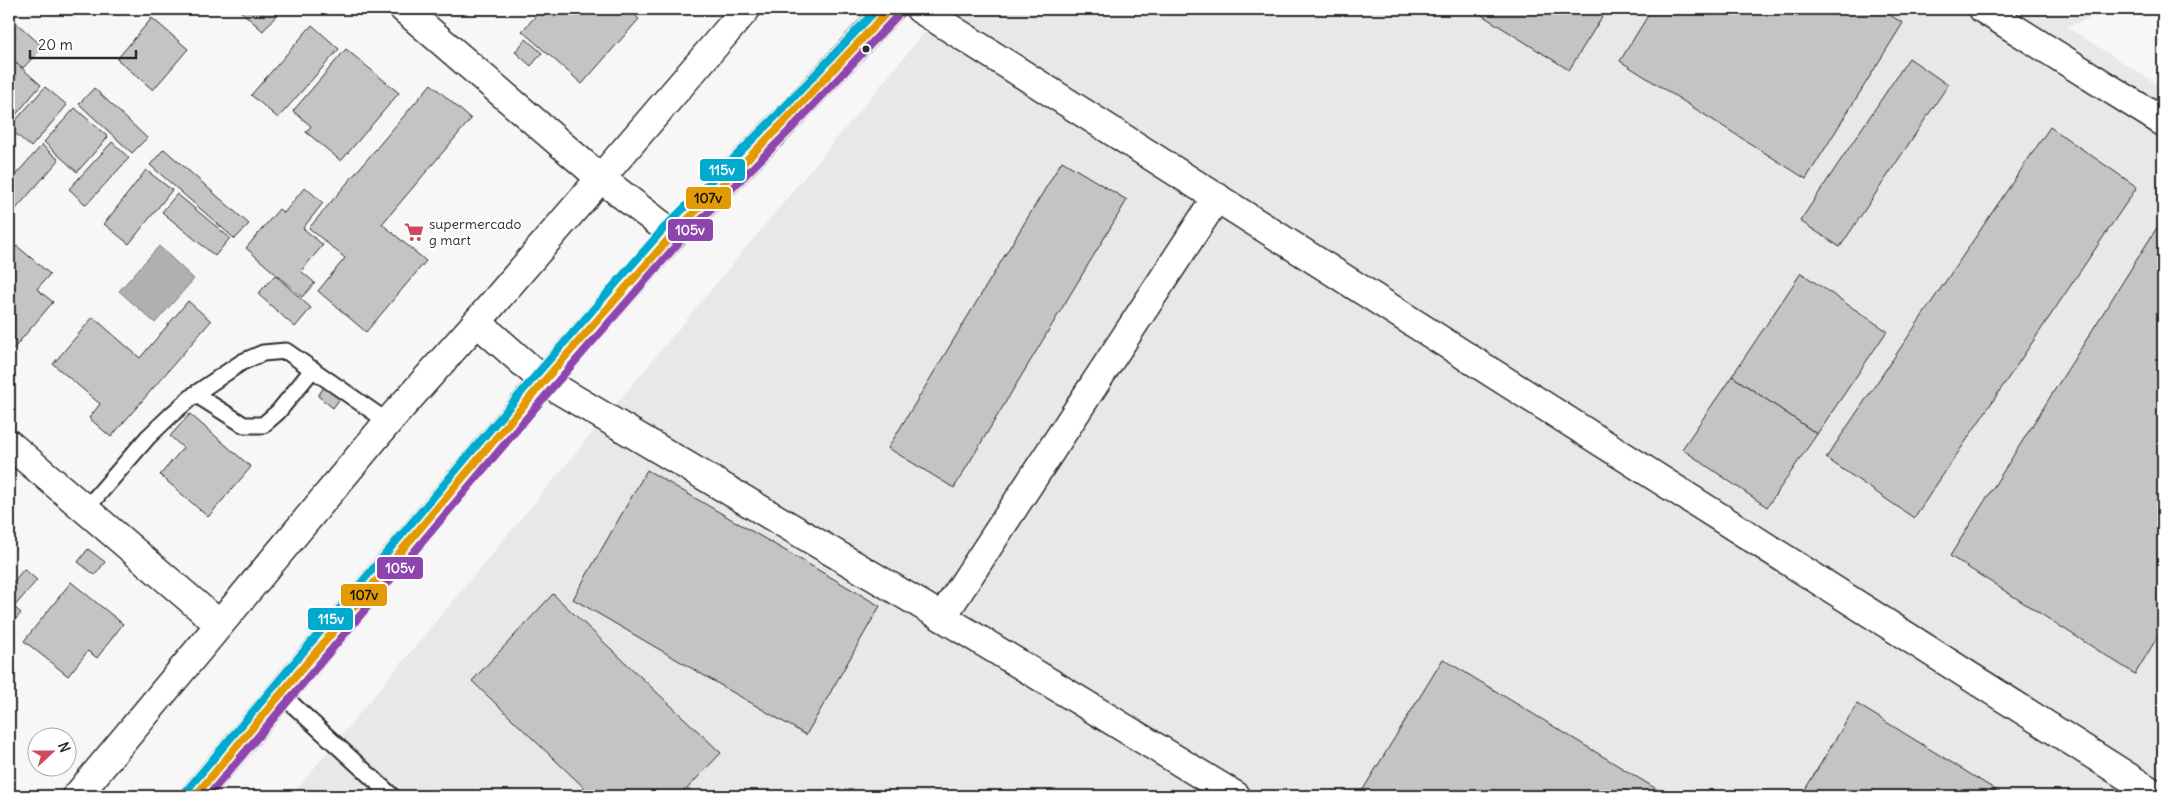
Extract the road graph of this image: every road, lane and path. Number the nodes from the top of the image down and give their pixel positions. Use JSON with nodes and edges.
{"nodes":[{"id":1,"x":404,"y":9,"type":"edge"},
{"id":2,"x":746,"y":9,"type":"edge"},
{"id":3,"x":890,"y":9,"type":"edge"},
{"id":4,"x":920,"y":9,"type":"edge"},
{"id":5,"x":1983,"y":9,"type":"edge"},
{"id":6,"x":2163,"y":122,"type":"edge"},
{"id":7,"x":600,"y":177,"type":"junction"},
{"id":8,"x":1217,"y":197,"type":"junction"},
{"id":9,"x":673,"y":234,"type":"junction"},
{"id":10,"x":476,"y":322,"type":"junction"},
{"id":11,"x":313,"y":369,"type":"junction"},
{"id":12,"x":544,"y":381,"type":"junction"},
{"id":13,"x":196,"y":394,"type":"junction"},
{"id":14,"x":388,"y":422,"type":"junction"},
{"id":15,"x":9,"y":444,"type":"edge"},
{"id":16,"x":85,"y":510,"type":"junction"},
{"id":17,"x":942,"y":617,"type":"junction"},
{"id":18,"x":219,"y":624,"type":"junction"},
{"id":19,"x":281,"y":694,"type":"junction"},
{"id":20,"x":77,"y":796,"type":"edge"},
{"id":21,"x":195,"y":796,"type":"edge"},
{"id":22,"x":392,"y":796,"type":"edge"},
{"id":23,"x":1236,"y":796,"type":"edge"},
{"id":24,"x":2158,"y":796,"type":"edge"}],
"edges":[{"from":1,"to":7,"type":"main road"},
{"from":2,"to":7,"type":"main road"},
{"from":3,"to":9,"type":"main road"},
{"from":4,"to":8,"type":"main road"},
{"from":5,"to":6,"type":"main road"},
{"from":7,"to":9,"type":"main road"},
{"from":7,"to":10,"type":"main road"},
{"from":8,"to":17,"type":"main road"},
{"from":8,"to":24,"type":"main road"},
{"from":9,"to":12,"type":"main road"},
{"from":10,"to":12,"type":"main road"},
{"from":10,"to":14,"type":"main road"},
{"from":11,"to":13,"type":"lane"},
{"from":11,"to":13,"type":"lane"},
{"from":11,"to":14,"type":"lane"},
{"from":12,"to":17,"type":"main road"},
{"from":12,"to":19,"type":"main road"},
{"from":13,"to":16,"type":"lane"},
{"from":14,"to":18,"type":"main road"},
{"from":15,"to":16,"type":"main road"},
{"from":16,"to":18,"type":"main road"},
{"from":17,"to":23,"type":"main road"},
{"from":18,"to":20,"type":"main road"},
{"from":19,"to":21,"type":"main road"},
{"from":19,"to":22,"type":"lane"}]}
